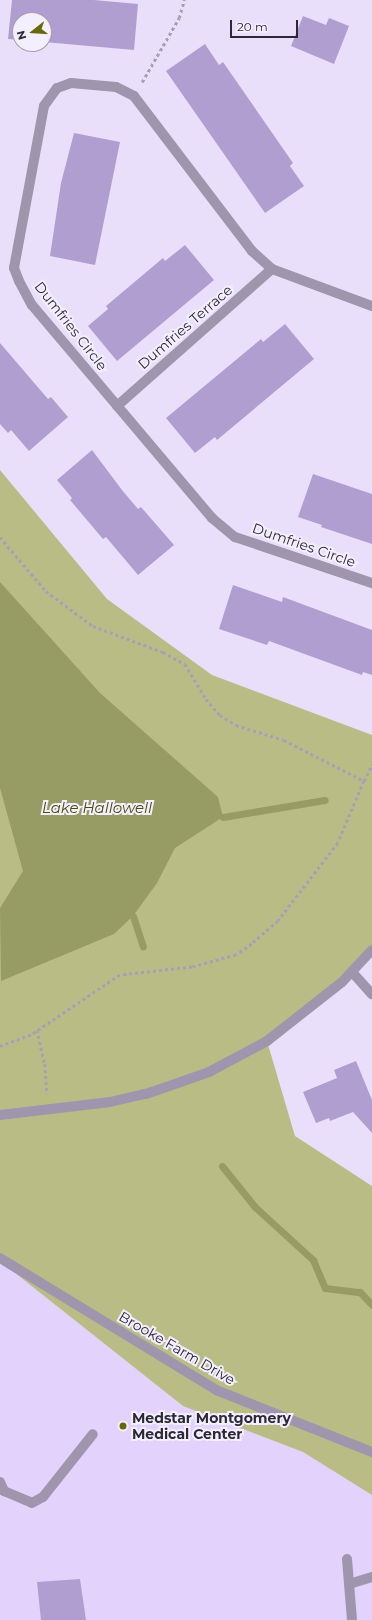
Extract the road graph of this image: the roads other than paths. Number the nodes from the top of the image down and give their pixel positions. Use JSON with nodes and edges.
{"nodes":[{"id":1,"x":272,"y":270,"type":"junction"},
{"id":2,"x":372,"y":306,"type":"edge"},
{"id":3,"x":117,"y":406,"type":"junction"},
{"id":4,"x":372,"y":583,"type":"edge"},
{"id":5,"x":372,"y":950,"type":"edge"},
{"id":6,"x":352,"y":972,"type":"junction"},
{"id":7,"x":372,"y":994,"type":"edge"},
{"id":8,"x":0,"y":1115,"type":"edge"},
{"id":9,"x":0,"y":1258,"type":"edge"},
{"id":10,"x":93,"y":1434,"type":"dead end"},
{"id":11,"x":372,"y":1452,"type":"edge"},
{"id":12,"x":0,"y":1482,"type":"edge"},
{"id":13,"x":346,"y":1559,"type":"dead end"},
{"id":14,"x":372,"y":1577,"type":"edge"},
{"id":15,"x":349,"y":1584,"type":"junction"},
{"id":16,"x":352,"y":1620,"type":"edge"}],
"edges":[{"from":1,"to":2,"type":"street","name":"Dumfries Circle"},
{"from":1,"to":3,"type":"street","name":"Dumfries Terrace"},
{"from":1,"to":3,"type":"street","name":"Dumfries Circle"},
{"from":3,"to":4,"type":"street","name":"Dumfries Circle"},
{"from":5,"to":6,"type":"street"},
{"from":6,"to":7,"type":"street"},
{"from":6,"to":8,"type":"street"},
{"from":9,"to":11,"type":"street","name":"Brooke Farm Drive"},
{"from":10,"to":12,"type":"street"},
{"from":13,"to":15,"type":"street"},
{"from":14,"to":15,"type":"street"},
{"from":15,"to":16,"type":"street"}]}
